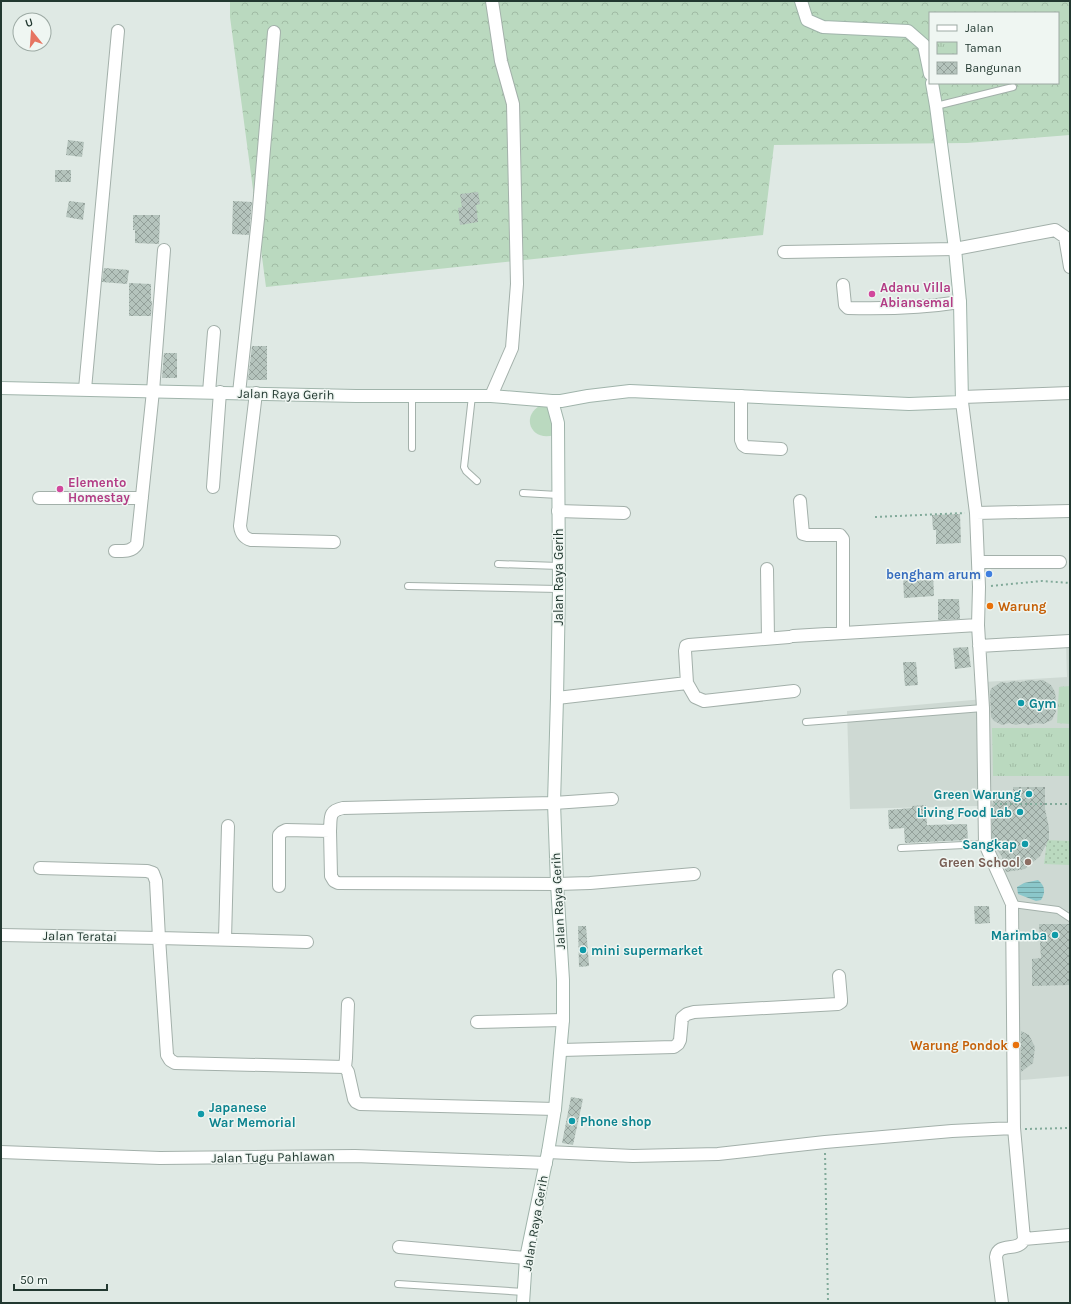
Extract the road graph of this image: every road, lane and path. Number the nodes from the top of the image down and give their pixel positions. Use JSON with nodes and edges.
{"nodes":[{"id":1,"x":492,"y":1,"type":"edge"},
{"id":2,"x":801,"y":1,"type":"edge"},
{"id":3,"x":118,"y":31,"type":"dead end"},
{"id":4,"x":274,"y":32,"type":"dead end"},
{"id":5,"x":929,"y":69,"type":"edge"},
{"id":6,"x":932,"y":84,"type":"edge"},
{"id":7,"x":1013,"y":88,"type":"dead end"},
{"id":8,"x":936,"y":106,"type":"junction"},
{"id":9,"x":164,"y":250,"type":"dead end"},
{"id":10,"x":955,"y":250,"type":"junction"},
{"id":11,"x":784,"y":252,"type":"dead end"},
{"id":12,"x":1070,"y":267,"type":"edge"},
{"id":13,"x":843,"y":285,"type":"dead end"},
{"id":14,"x":960,"y":302,"type":"junction"},
{"id":15,"x":214,"y":332,"type":"dead end"},
{"id":16,"x":1,"y":388,"type":"edge"},
{"id":17,"x":85,"y":389,"type":"junction"},
{"id":18,"x":153,"y":391,"type":"junction"},
{"id":19,"x":215,"y":392,"type":"junction"},
{"id":20,"x":239,"y":393,"type":"junction"},
{"id":21,"x":256,"y":393,"type":"junction"},
{"id":22,"x":1070,"y":393,"type":"edge"},
{"id":23,"x":412,"y":396,"type":"junction"},
{"id":24,"x":472,"y":396,"type":"junction"},
{"id":25,"x":491,"y":396,"type":"junction"},
{"id":26,"x":741,"y":396,"type":"junction"},
{"id":27,"x":962,"y":399,"type":"junction"},
{"id":28,"x":552,"y":401,"type":"junction"},
{"id":29,"x":412,"y":448,"type":"dead end"},
{"id":30,"x":781,"y":449,"type":"dead end"},
{"id":31,"x":477,"y":481,"type":"dead end"},
{"id":32,"x":213,"y":487,"type":"dead end"},
{"id":33,"x":523,"y":493,"type":"dead end"},
{"id":34,"x":558,"y":495,"type":"junction"},
{"id":35,"x":39,"y":498,"type":"dead end"},
{"id":36,"x":142,"y":498,"type":"junction"},
{"id":37,"x":800,"y":501,"type":"dead end"},
{"id":38,"x":558,"y":511,"type":"junction"},
{"id":39,"x":1070,"y":511,"type":"edge"},
{"id":40,"x":976,"y":513,"type":"junction"},
{"id":41,"x":624,"y":514,"type":"dead end"},
{"id":42,"x":875,"y":517,"type":"dead end"},
{"id":43,"x":334,"y":542,"type":"dead end"},
{"id":44,"x":115,"y":551,"type":"dead end"},
{"id":45,"x":979,"y":562,"type":"junction"},
{"id":46,"x":1060,"y":562,"type":"dead end"},
{"id":47,"x":498,"y":564,"type":"dead end"},
{"id":48,"x":559,"y":566,"type":"junction"},
{"id":49,"x":767,"y":569,"type":"dead end"},
{"id":50,"x":1070,"y":582,"type":"edge"},
{"id":51,"x":408,"y":586,"type":"dead end"},
{"id":52,"x":979,"y":587,"type":"junction"},
{"id":53,"x":558,"y":589,"type":"junction"},
{"id":54,"x":978,"y":625,"type":"junction"},
{"id":55,"x":843,"y":633,"type":"junction"},
{"id":56,"x":768,"y":639,"type":"junction"},
{"id":57,"x":1070,"y":641,"type":"edge"},
{"id":58,"x":979,"y":646,"type":"junction"},
{"id":59,"x":687,"y":683,"type":"junction"},
{"id":60,"x":794,"y":691,"type":"dead end"},
{"id":61,"x":557,"y":698,"type":"junction"},
{"id":62,"x":983,"y":708,"type":"junction"},
{"id":63,"x":806,"y":722,"type":"dead end"},
{"id":64,"x":612,"y":799,"type":"dead end"},
{"id":65,"x":554,"y":803,"type":"junction"},
{"id":66,"x":985,"y":804,"type":"junction"},
{"id":67,"x":1070,"y":804,"type":"edge"},
{"id":68,"x":228,"y":826,"type":"dead end"},
{"id":69,"x":330,"y":831,"type":"junction"},
{"id":70,"x":985,"y":844,"type":"junction"},
{"id":71,"x":902,"y":848,"type":"dead end"},
{"id":72,"x":40,"y":868,"type":"dead end"},
{"id":73,"x":694,"y":874,"type":"dead end"},
{"id":74,"x":557,"y":884,"type":"junction"},
{"id":75,"x":279,"y":886,"type":"dead end"},
{"id":76,"x":1012,"y":904,"type":"junction"},
{"id":77,"x":1070,"y":918,"type":"edge"},
{"id":78,"x":1,"y":935,"type":"edge"},
{"id":79,"x":159,"y":938,"type":"junction"},
{"id":80,"x":225,"y":939,"type":"junction"},
{"id":81,"x":307,"y":942,"type":"dead end"},
{"id":82,"x":839,"y":976,"type":"dead end"},
{"id":83,"x":348,"y":1004,"type":"dead end"},
{"id":84,"x":563,"y":1020,"type":"junction"},
{"id":85,"x":477,"y":1022,"type":"dead end"},
{"id":86,"x":561,"y":1050,"type":"junction"},
{"id":87,"x":345,"y":1067,"type":"junction"},
{"id":88,"x":555,"y":1109,"type":"junction"},
{"id":89,"x":1014,"y":1128,"type":"junction"},
{"id":90,"x":1070,"y":1128,"type":"edge"},
{"id":91,"x":825,"y":1142,"type":"junction"},
{"id":92,"x":1,"y":1152,"type":"edge"},
{"id":93,"x":547,"y":1157,"type":"junction"},
{"id":94,"x":1070,"y":1235,"type":"edge"},
{"id":95,"x":1024,"y":1239,"type":"junction"},
{"id":96,"x":399,"y":1248,"type":"dead end"},
{"id":97,"x":526,"y":1258,"type":"junction"},
{"id":98,"x":398,"y":1284,"type":"dead end"},
{"id":99,"x":523,"y":1298,"type":"edge"},
{"id":100,"x":828,"y":1301,"type":"dead end"},
{"id":101,"x":1002,"y":1303,"type":"edge"}],
"edges":[{"from":1,"to":25,"type":"street"},
{"from":2,"to":5,"type":"street"},
{"from":3,"to":17,"type":"street"},
{"from":4,"to":20,"type":"street"},
{"from":6,"to":8,"type":"street"},
{"from":7,"to":8,"type":"lane"},
{"from":8,"to":10,"type":"street"},
{"from":9,"to":18,"type":"street"},
{"from":10,"to":11,"type":"street"},
{"from":10,"to":12,"type":"street"},
{"from":10,"to":14,"type":"street"},
{"from":13,"to":14,"type":"street"},
{"from":14,"to":27,"type":"street"},
{"from":15,"to":19,"type":"street"},
{"from":16,"to":17,"type":"street","name":"Jalan Raya Gerih"},
{"from":17,"to":18,"type":"street","name":"Jalan Raya Gerih"},
{"from":18,"to":19,"type":"street","name":"Jalan Raya Gerih"},
{"from":18,"to":36,"type":"street"},
{"from":19,"to":20,"type":"street","name":"Jalan Raya Gerih"},
{"from":19,"to":32,"type":"street"},
{"from":20,"to":21,"type":"street","name":"Jalan Raya Gerih"},
{"from":21,"to":23,"type":"street","name":"Jalan Raya Gerih"},
{"from":21,"to":43,"type":"street"},
{"from":22,"to":27,"type":"street"},
{"from":23,"to":24,"type":"street","name":"Jalan Raya Gerih"},
{"from":23,"to":29,"type":"lane"},
{"from":24,"to":25,"type":"street","name":"Jalan Raya Gerih"},
{"from":24,"to":31,"type":"lane"},
{"from":25,"to":28,"type":"street","name":"Jalan Raya Gerih"},
{"from":26,"to":27,"type":"street"},
{"from":26,"to":28,"type":"street"},
{"from":26,"to":30,"type":"street"},
{"from":27,"to":40,"type":"street"},
{"from":28,"to":34,"type":"street","name":"Jalan Raya Gerih"},
{"from":33,"to":34,"type":"lane"},
{"from":34,"to":38,"type":"street","name":"Jalan Raya Gerih"},
{"from":35,"to":36,"type":"street"},
{"from":36,"to":44,"type":"street"},
{"from":37,"to":55,"type":"street"},
{"from":38,"to":41,"type":"street"},
{"from":38,"to":48,"type":"street","name":"Jalan Raya Gerih"},
{"from":39,"to":40,"type":"street"},
{"from":40,"to":42,"type":"path"},
{"from":40,"to":45,"type":"street"},
{"from":45,"to":46,"type":"street"},
{"from":45,"to":52,"type":"street"},
{"from":47,"to":48,"type":"lane"},
{"from":48,"to":53,"type":"street","name":"Jalan Raya Gerih"},
{"from":49,"to":56,"type":"street"},
{"from":50,"to":52,"type":"path"},
{"from":51,"to":53,"type":"lane"},
{"from":52,"to":54,"type":"street"},
{"from":53,"to":61,"type":"street","name":"Jalan Raya Gerih"},
{"from":54,"to":55,"type":"street"},
{"from":54,"to":58,"type":"street"},
{"from":55,"to":56,"type":"street"},
{"from":56,"to":59,"type":"street"},
{"from":57,"to":58,"type":"street"},
{"from":58,"to":62,"type":"street"},
{"from":59,"to":60,"type":"street"},
{"from":59,"to":61,"type":"street"},
{"from":61,"to":65,"type":"street","name":"Jalan Raya Gerih"},
{"from":62,"to":63,"type":"lane"},
{"from":62,"to":66,"type":"street"},
{"from":64,"to":65,"type":"street"},
{"from":65,"to":69,"type":"street"},
{"from":65,"to":74,"type":"street","name":"Jalan Raya Gerih"},
{"from":66,"to":67,"type":"path"},
{"from":66,"to":70,"type":"street"},
{"from":68,"to":80,"type":"street"},
{"from":69,"to":74,"type":"street"},
{"from":69,"to":75,"type":"street"},
{"from":70,"to":71,"type":"lane"},
{"from":70,"to":76,"type":"street"},
{"from":72,"to":79,"type":"street"},
{"from":73,"to":74,"type":"street"},
{"from":74,"to":84,"type":"street","name":"Jalan Raya Gerih"},
{"from":76,"to":77,"type":"lane"},
{"from":76,"to":89,"type":"street"},
{"from":78,"to":79,"type":"street","name":"Jalan Teratai"},
{"from":79,"to":80,"type":"street","name":"Jalan Teratai"},
{"from":79,"to":87,"type":"street"},
{"from":80,"to":81,"type":"street","name":"Jalan Teratai"},
{"from":82,"to":86,"type":"street"},
{"from":83,"to":87,"type":"street"},
{"from":84,"to":85,"type":"street"},
{"from":84,"to":86,"type":"street","name":"Jalan Raya Gerih"},
{"from":86,"to":88,"type":"street","name":"Jalan Raya Gerih"},
{"from":87,"to":88,"type":"street"},
{"from":88,"to":93,"type":"street","name":"Jalan Raya Gerih"},
{"from":89,"to":90,"type":"path"},
{"from":89,"to":91,"type":"street","name":"Jalan Tugu Pahlawan"},
{"from":89,"to":95,"type":"street"},
{"from":91,"to":93,"type":"street","name":"Jalan Tugu Pahlawan"},
{"from":91,"to":100,"type":"path"},
{"from":92,"to":93,"type":"street","name":"Jalan Tugu Pahlawan"},
{"from":93,"to":97,"type":"street","name":"Jalan Raya Gerih"},
{"from":94,"to":95,"type":"street"},
{"from":95,"to":101,"type":"street"},
{"from":96,"to":97,"type":"street"},
{"from":97,"to":99,"type":"street","name":"Jalan Raya Gerih"},
{"from":98,"to":99,"type":"lane"}]}
